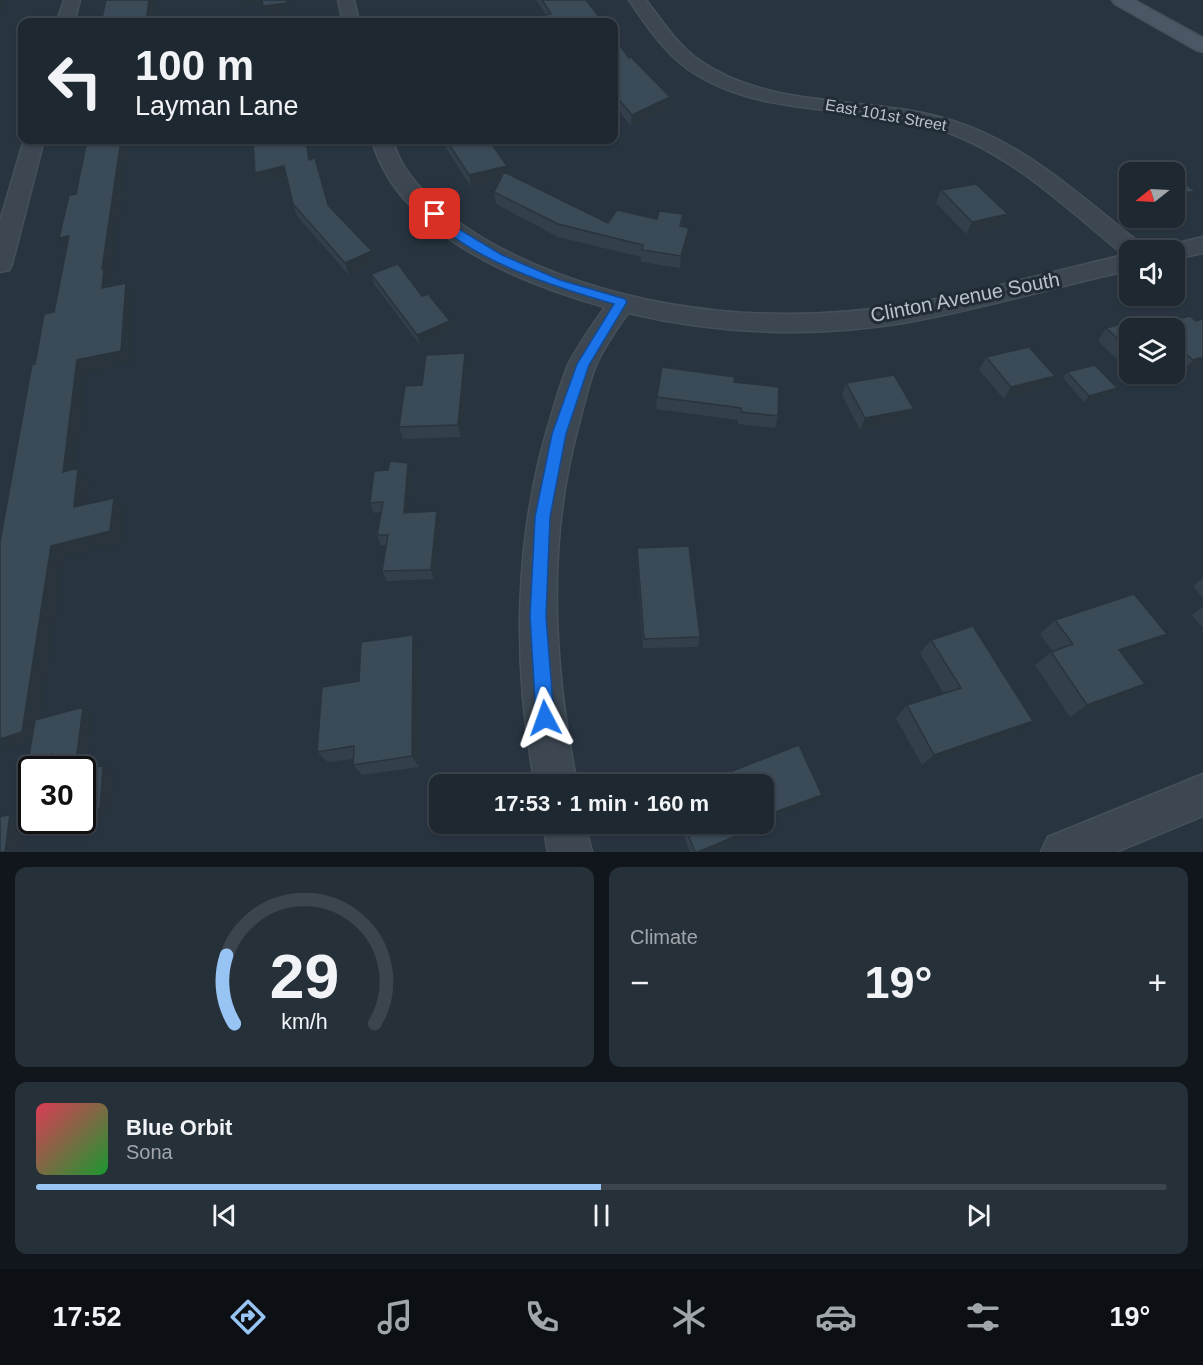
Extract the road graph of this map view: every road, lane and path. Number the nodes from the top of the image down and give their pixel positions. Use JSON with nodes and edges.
{"nodes":[{"id":1,"x":72,"y":0,"type":"edge"},
{"id":2,"x":346,"y":0,"type":"edge"},
{"id":3,"x":637,"y":0,"type":"edge"},
{"id":4,"x":1121,"y":0,"type":"edge"},
{"id":5,"x":67,"y":18,"type":"edge"},
{"id":6,"x":350,"y":18,"type":"edge"},
{"id":7,"x":1203,"y":46,"type":"edge"},
{"id":8,"x":33,"y":144,"type":"edge"},
{"id":9,"x":384,"y":144,"type":"edge"},
{"id":10,"x":1120,"y":240,"type":"edge"},
{"id":11,"x":1203,"y":244,"type":"edge"},
{"id":12,"x":1185,"y":248,"type":"edge"},
{"id":13,"x":0,"y":264,"type":"edge"},
{"id":14,"x":1119,"y":265,"type":"edge"},
{"id":15,"x":621,"y":302,"type":"junction"},
{"id":16,"x":554,"y":774,"type":"edge"},
{"id":17,"x":1203,"y":795,"type":"edge"},
{"id":18,"x":566,"y":834,"type":"edge"},
{"id":19,"x":570,"y":852,"type":"edge"},
{"id":20,"x":1063,"y":852,"type":"edge"}],
"edges":[{"from":1,"to":5,"type":"street"},
{"from":2,"to":6,"type":"street"},
{"from":3,"to":10,"type":"street","name":"East 101st Street"},
{"from":4,"to":7,"type":"street"},
{"from":8,"to":13,"type":"street"},
{"from":9,"to":15,"type":"street","name":"Clinton Avenue South"},
{"from":11,"to":12,"type":"street"},
{"from":14,"to":15,"type":"street","name":"Clinton Avenue South"},
{"from":15,"to":16,"type":"street"},
{"from":17,"to":20,"type":"street"},
{"from":18,"to":19,"type":"street"}]}
